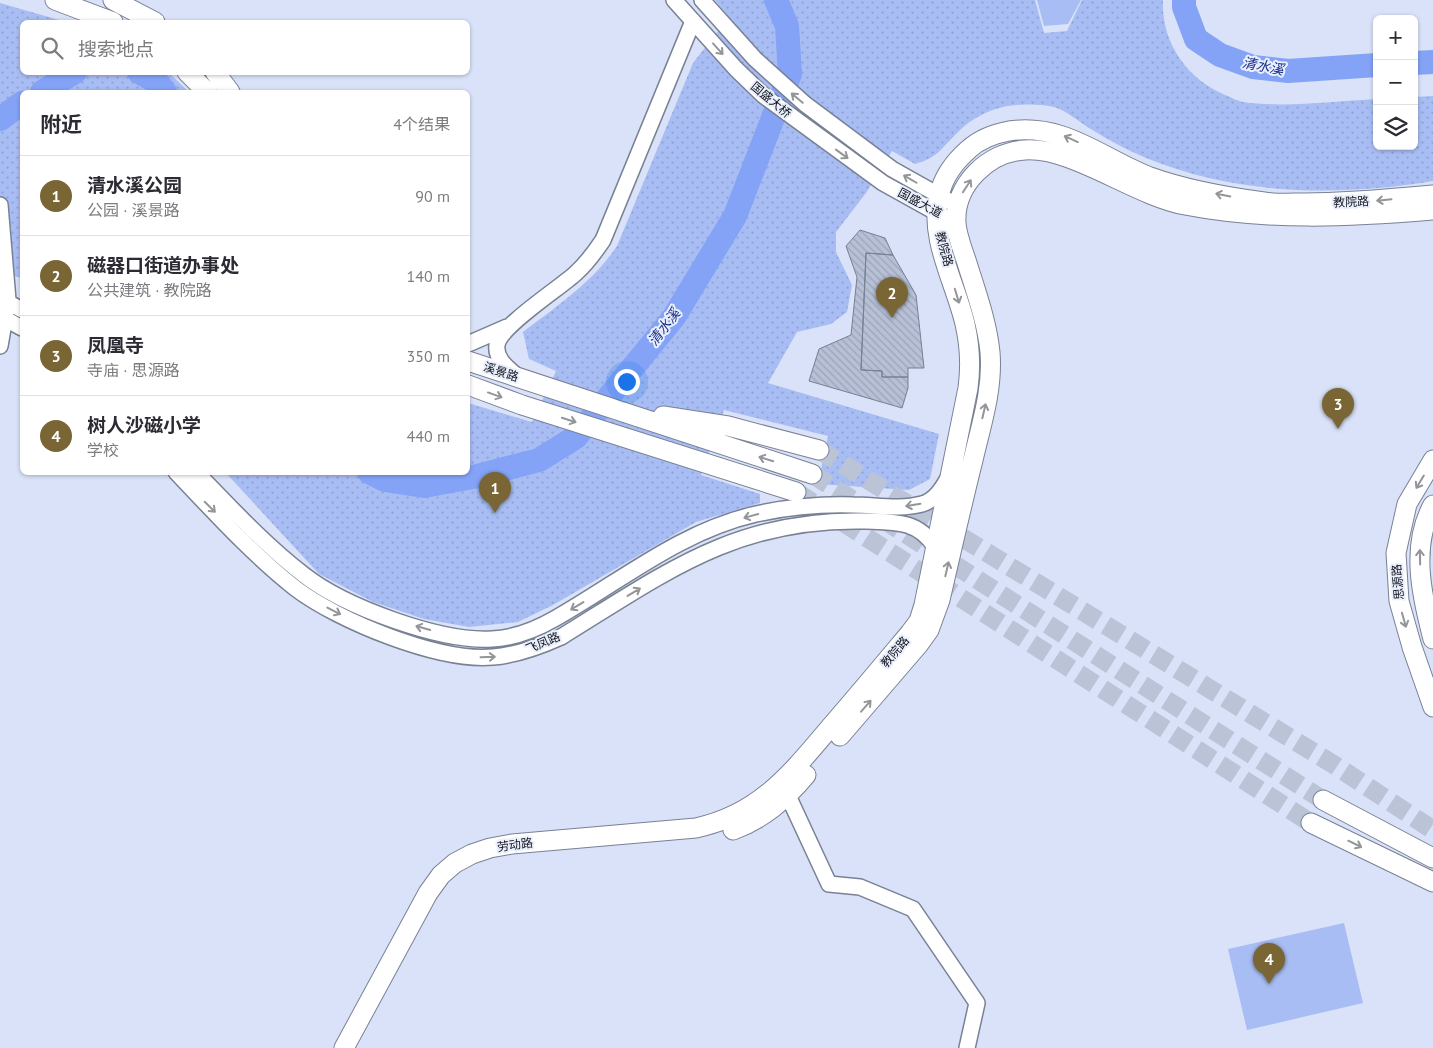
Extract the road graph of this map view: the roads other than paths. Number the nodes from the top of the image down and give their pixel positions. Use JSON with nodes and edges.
{"nodes":[{"id":1,"x":55,"y":0,"type":"edge"},
{"id":2,"x":113,"y":0,"type":"edge"},
{"id":3,"x":674,"y":0,"type":"edge"},
{"id":4,"x":702,"y":0,"type":"edge"},
{"id":5,"x":108,"y":20,"type":"edge"},
{"id":6,"x":151,"y":20,"type":"edge"},
{"id":7,"x":693,"y":21,"type":"junction"},
{"id":8,"x":190,"y":75,"type":"edge"},
{"id":9,"x":217,"y":75,"type":"edge"},
{"id":10,"x":205,"y":90,"type":"edge"},
{"id":11,"x":228,"y":90,"type":"edge"},
{"id":12,"x":892,"y":169,"type":"joint"},
{"id":13,"x":883,"y":183,"type":"joint"},
{"id":14,"x":1433,"y":195,"type":"edge"},
{"id":15,"x":938,"y":204,"type":"junction"},
{"id":16,"x":0,"y":205,"type":"edge"},
{"id":17,"x":1433,"y":210,"type":"edge"},
{"id":18,"x":957,"y":215,"type":"junction"},
{"id":19,"x":4,"y":299,"type":"edge"},
{"id":20,"x":20,"y":309,"type":"edge"},
{"id":21,"x":3,"y":317,"type":"edge"},
{"id":22,"x":20,"y":327,"type":"edge"},
{"id":23,"x":508,"y":327,"type":"junction"},
{"id":24,"x":470,"y":343,"type":"edge"},
{"id":25,"x":0,"y":346,"type":"edge"},
{"id":26,"x":470,"y":362,"type":"edge"},
{"id":27,"x":527,"y":381,"type":"junction"},
{"id":28,"x":470,"y":386,"type":"edge"},
{"id":29,"x":614,"y":409,"type":"junction"},
{"id":30,"x":819,"y":450,"type":"tunnel mouth"},
{"id":31,"x":1433,"y":460,"type":"edge"},
{"id":32,"x":812,"y":474,"type":"tunnel mouth"},
{"id":33,"x":179,"y":475,"type":"edge"},
{"id":34,"x":199,"y":475,"type":"edge"},
{"id":35,"x":949,"y":477,"type":"junction"},
{"id":36,"x":796,"y":492,"type":"tunnel mouth"},
{"id":37,"x":1431,"y":508,"type":"edge"},
{"id":38,"x":935,"y":547,"type":"junction"},
{"id":39,"x":1433,"y":639,"type":"edge"},
{"id":40,"x":1433,"y":707,"type":"edge"},
{"id":41,"x":785,"y":789,"type":"junction"},
{"id":42,"x":1323,"y":800,"type":"tunnel mouth"},
{"id":43,"x":1311,"y":823,"type":"tunnel mouth"},
{"id":44,"x":1433,"y":858,"type":"edge"},
{"id":45,"x":1433,"y":882,"type":"edge"},
{"id":46,"x":344,"y":1048,"type":"edge"},
{"id":47,"x":359,"y":1048,"type":"edge"},
{"id":48,"x":967,"y":1048,"type":"edge"}],
"edges":[{"from":1,"to":5,"type":"main road"},
{"from":2,"to":6,"type":"main road"},
{"from":3,"to":7,"type":"street","name":"国盛大桥"},
{"from":12,"to":4,"type":"street","name":"国盛大桥","one_way":true},
{"from":7,"to":13,"type":"street","name":"国盛大桥","one_way":true},
{"from":7,"to":23,"type":"street"},
{"from":8,"to":10,"type":"main road"},
{"from":9,"to":11,"type":"main road"},
{"from":15,"to":12,"type":"street","name":"国盛大道","one_way":true},
{"from":13,"to":15,"type":"street","name":"国盛大道"},
{"from":14,"to":15,"type":"main road","name":"教院路","one_way":true},
{"from":15,"to":18,"type":"street","name":"国盛大道"},
{"from":15,"to":35,"type":"main road","name":"教院路","one_way":true},
{"from":16,"to":19,"type":"street"},
{"from":18,"to":17,"type":"main road","name":"教院路","one_way":true},
{"from":41,"to":18,"type":"main road","name":"教院路","one_way":true},
{"from":19,"to":20,"type":"street"},
{"from":19,"to":21,"type":"street"},
{"from":21,"to":22,"type":"street"},
{"from":21,"to":25,"type":"street"},
{"from":23,"to":24,"type":"street"},
{"from":23,"to":27,"type":"street"},
{"from":26,"to":27,"type":"main road","name":"溪景路"},
{"from":27,"to":29,"type":"main road","name":"溪景路"},
{"from":28,"to":36,"type":"main road","name":"溪景路","one_way":true},
{"from":29,"to":30,"type":"main road"},
{"from":32,"to":29,"type":"main road","one_way":true},
{"from":31,"to":40,"type":"main road","name":"思源路","one_way":true},
{"from":33,"to":38,"type":"street","name":"飞凤路","one_way":true},
{"from":35,"to":34,"type":"street","name":"飞凤路","one_way":true},
{"from":35,"to":38,"type":"main road","name":"教院路"},
{"from":39,"to":37,"type":"main road","name":"思源路","one_way":true},
{"from":38,"to":41,"type":"main road","name":"教院路"},
{"from":41,"to":46,"type":"main road","name":"劳动路"},
{"from":41,"to":47,"type":"main road","name":"劳动路"},
{"from":41,"to":48,"type":"street"},
{"from":42,"to":44,"type":"main road"},
{"from":43,"to":45,"type":"main road","one_way":true}]}
